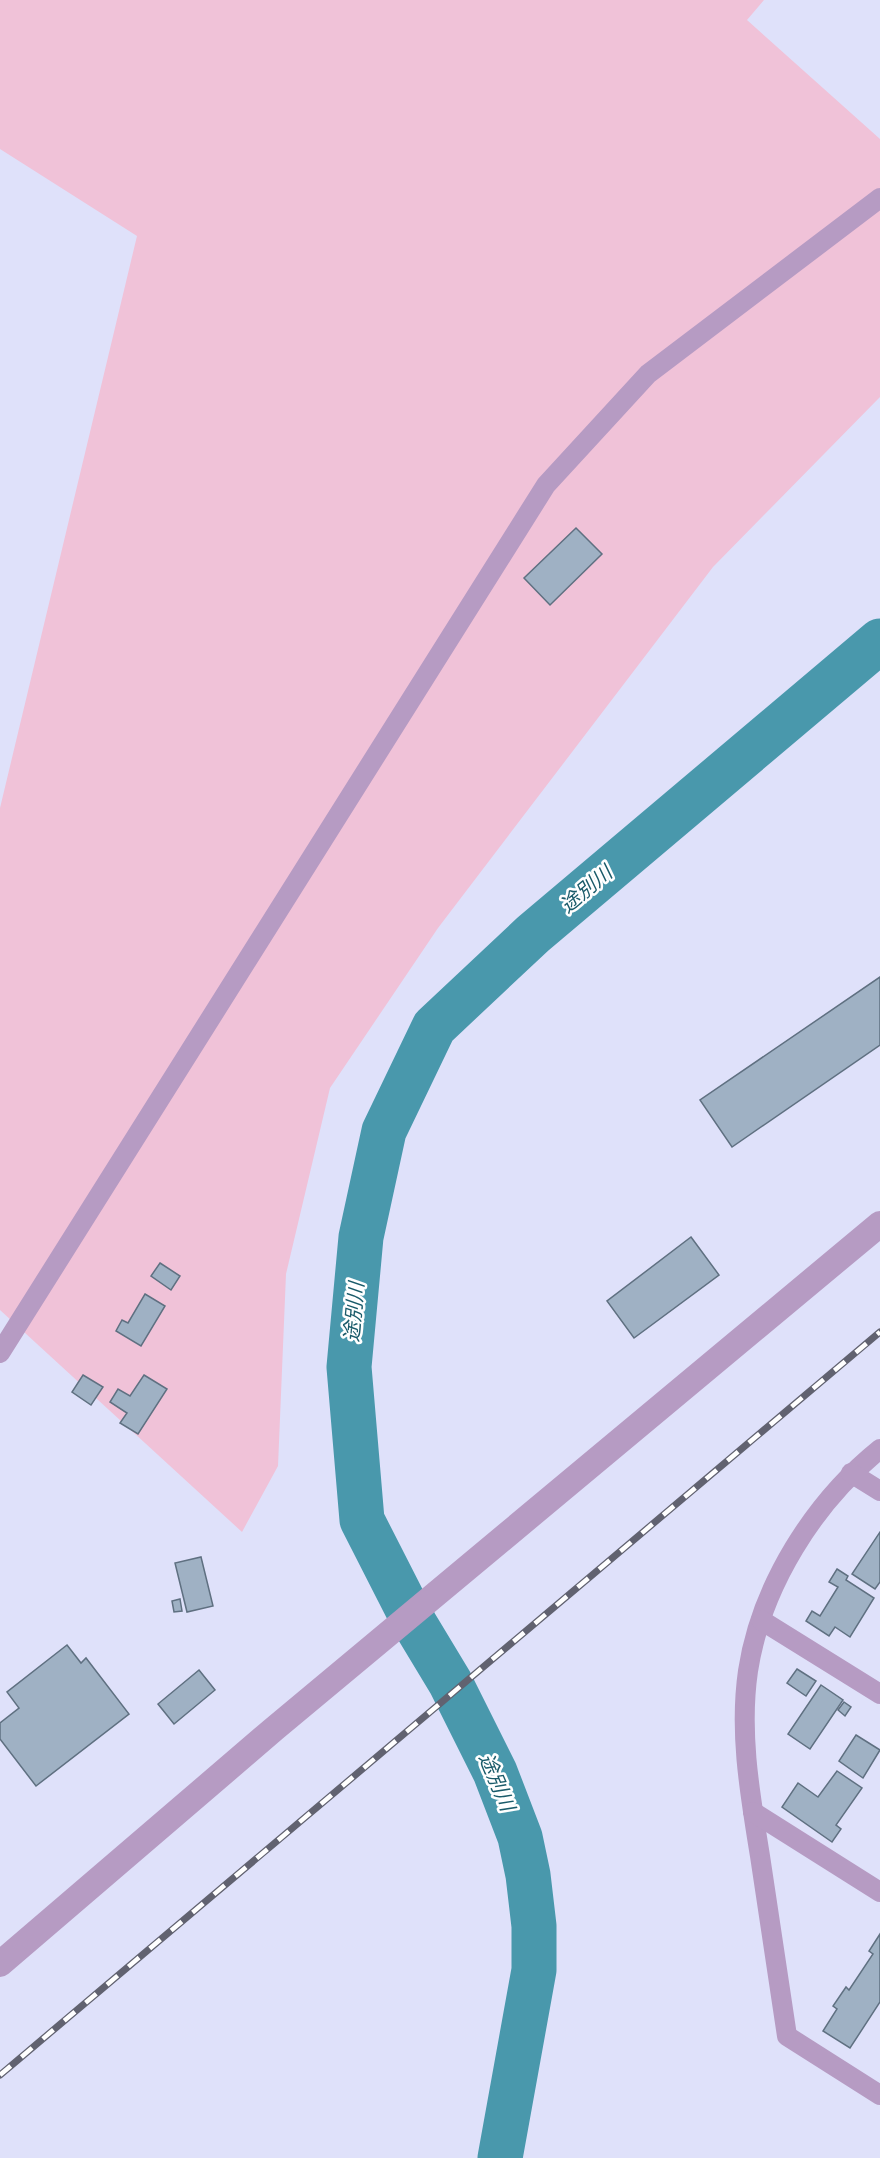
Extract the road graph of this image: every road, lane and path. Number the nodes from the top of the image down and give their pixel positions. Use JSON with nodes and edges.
{"nodes":[{"id":1,"x":880,"y":198,"type":"edge"},
{"id":2,"x":880,"y":1224,"type":"edge"},
{"id":3,"x":0,"y":1353,"type":"edge"},
{"id":4,"x":880,"y":1449,"type":"edge"},
{"id":5,"x":850,"y":1473,"type":"junction"},
{"id":6,"x":880,"y":1491,"type":"edge"},
{"id":7,"x":761,"y":1620,"type":"junction"},
{"id":8,"x":880,"y":1694,"type":"edge"},
{"id":9,"x":753,"y":1812,"type":"junction"},
{"id":10,"x":880,"y":1892,"type":"edge"},
{"id":11,"x":0,"y":1964,"type":"edge"},
{"id":12,"x":880,"y":2095,"type":"edge"}],
"edges":[{"from":1,"to":3,"type":"street"},
{"from":2,"to":11,"type":"street"},
{"from":4,"to":5,"type":"street"},
{"from":5,"to":6,"type":"street"},
{"from":5,"to":7,"type":"street"},
{"from":7,"to":8,"type":"street"},
{"from":7,"to":9,"type":"street"},
{"from":9,"to":10,"type":"street"},
{"from":9,"to":12,"type":"street"}]}
